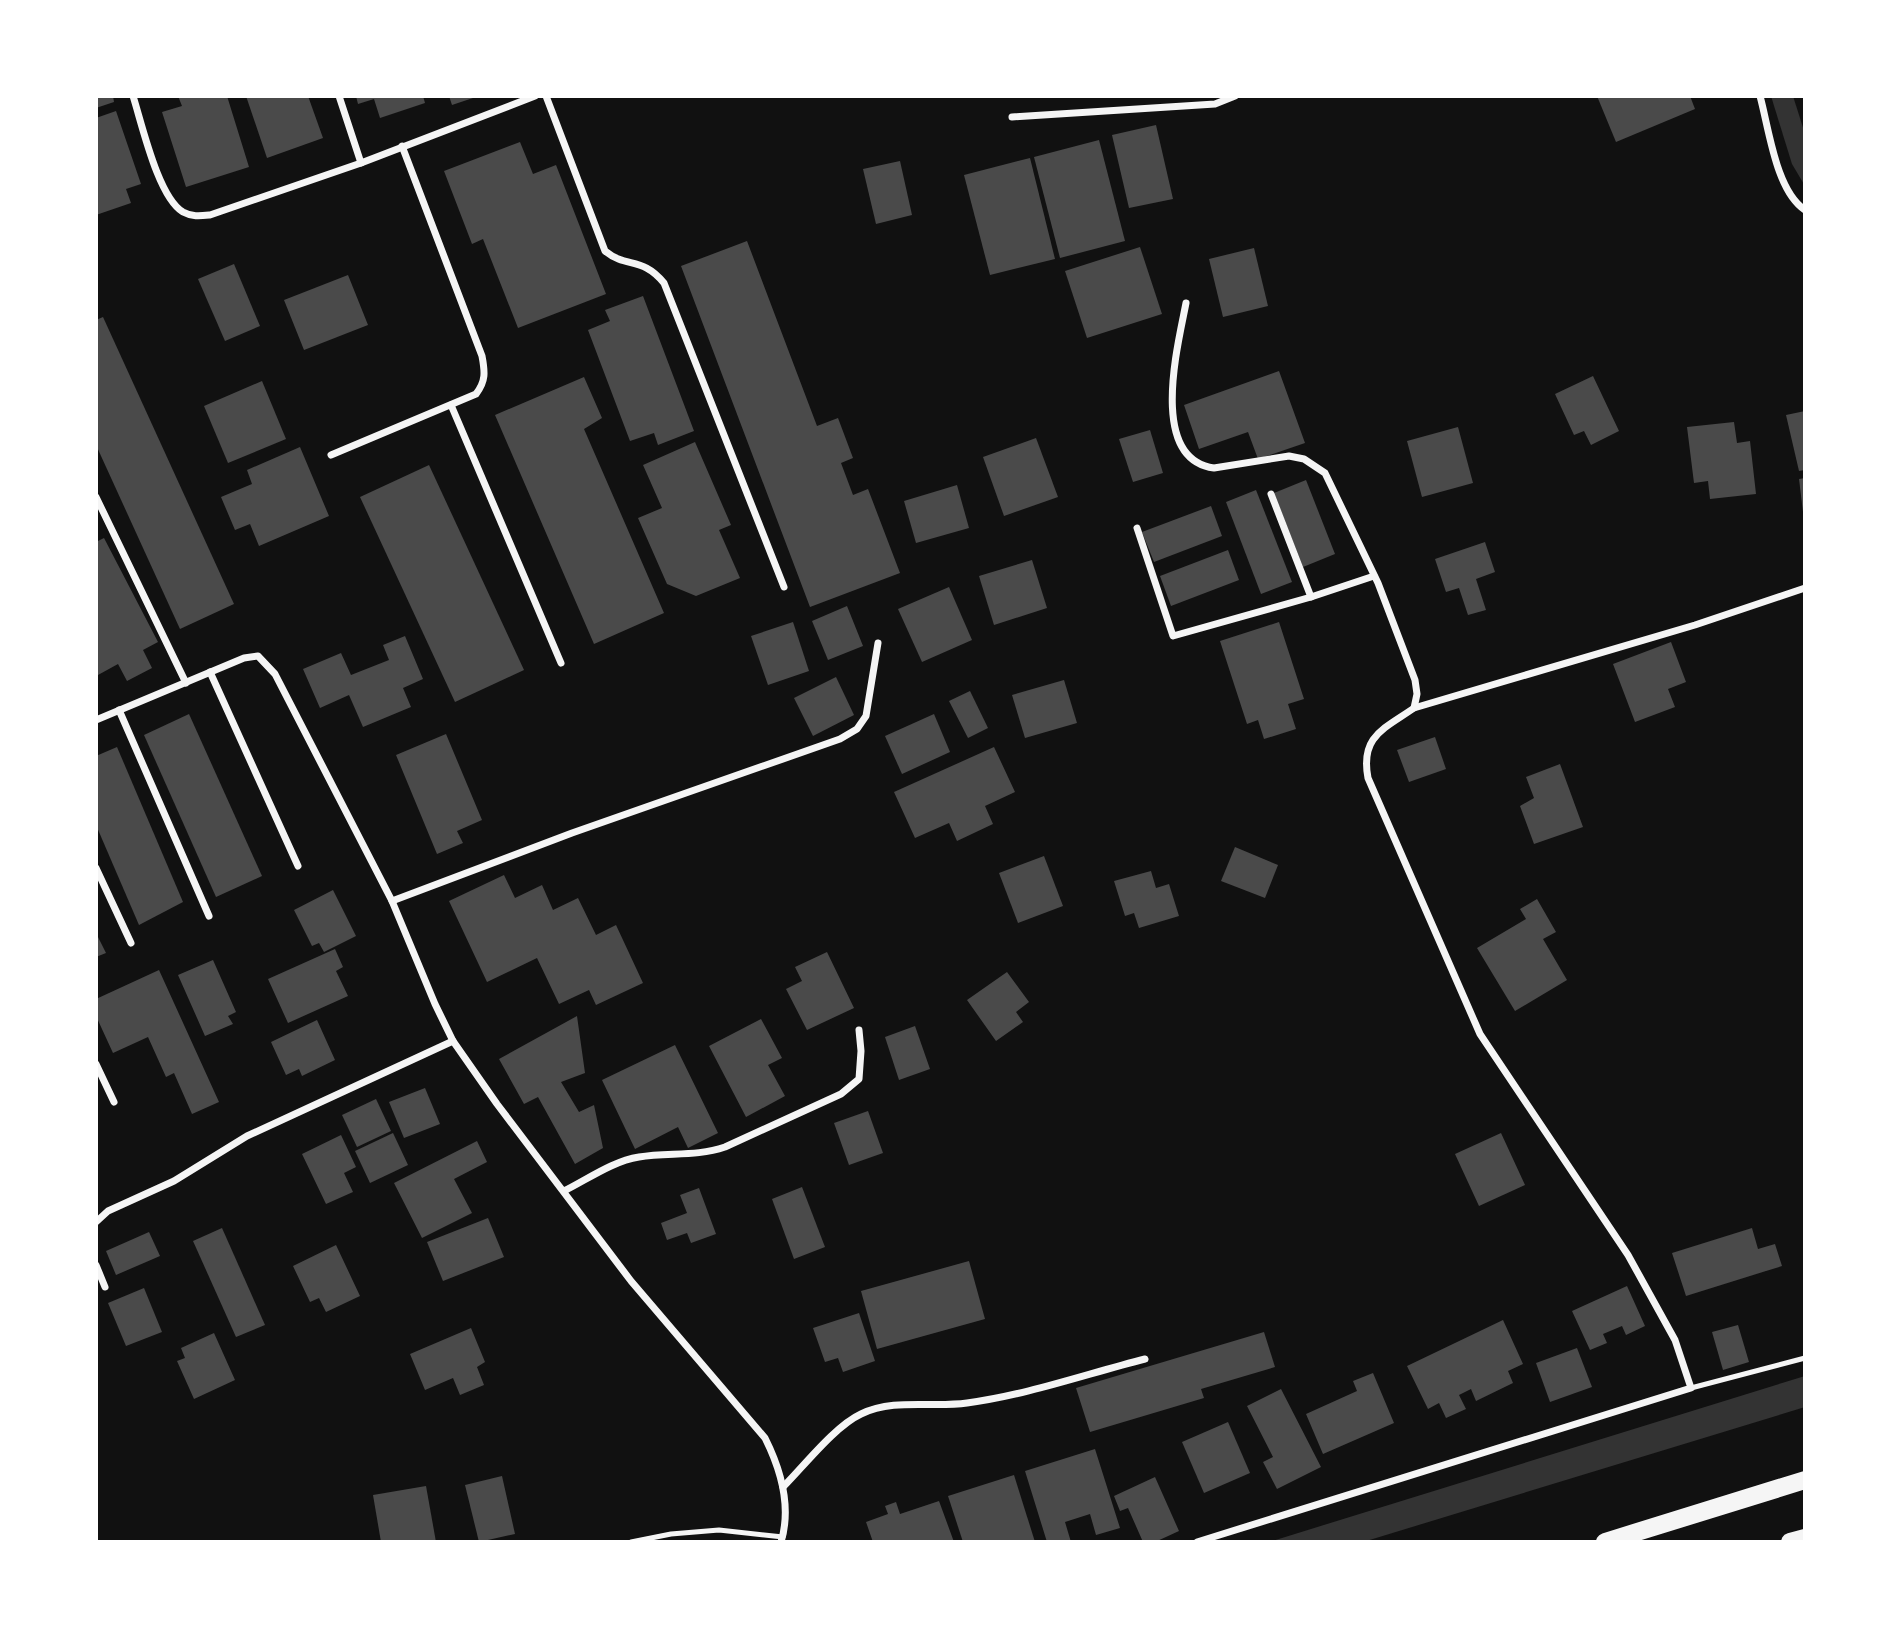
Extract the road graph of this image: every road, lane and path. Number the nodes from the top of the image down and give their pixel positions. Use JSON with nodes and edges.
{"nodes":[{"id":1,"x":133,"y":96,"type":"edge"},
{"id":2,"x":338,"y":96,"type":"edge"},
{"id":3,"x":535,"y":96,"type":"edge"},
{"id":4,"x":547,"y":96,"type":"edge"},
{"id":5,"x":1235,"y":96,"type":"edge"},
{"id":6,"x":1760,"y":96,"type":"edge"},
{"id":7,"x":1013,"y":117,"type":"dead end"},
{"id":8,"x":402,"y":146,"type":"junction"},
{"id":9,"x":361,"y":163,"type":"junction"},
{"id":10,"x":1805,"y":210,"type":"edge"},
{"id":11,"x":1186,"y":303,"type":"dead end"},
{"id":12,"x":451,"y":405,"type":"junction"},
{"id":13,"x":331,"y":455,"type":"dead end"},
{"id":14,"x":1270,"y":494,"type":"dead end"},
{"id":15,"x":96,"y":497,"type":"edge"},
{"id":16,"x":1136,"y":528,"type":"dead end"},
{"id":17,"x":1374,"y":576,"type":"junction"},
{"id":18,"x":784,"y":587,"type":"dead end"},
{"id":19,"x":1805,"y":588,"type":"edge"},
{"id":20,"x":1311,"y":597,"type":"junction"},
{"id":21,"x":877,"y":643,"type":"dead end"},
{"id":22,"x":561,"y":663,"type":"dead end"},
{"id":23,"x":210,"y":672,"type":"junction"},
{"id":24,"x":186,"y":683,"type":"junction"},
{"id":25,"x":1414,"y":708,"type":"junction"},
{"id":26,"x":119,"y":710,"type":"junction"},
{"id":27,"x":96,"y":720,"type":"edge"},
{"id":28,"x":298,"y":866,"type":"dead end"},
{"id":29,"x":96,"y":869,"type":"edge"},
{"id":30,"x":391,"y":901,"type":"junction"},
{"id":31,"x":209,"y":916,"type":"dead end"},
{"id":32,"x":131,"y":943,"type":"dead end"},
{"id":33,"x":859,"y":1030,"type":"dead end"},
{"id":34,"x":453,"y":1041,"type":"junction"},
{"id":35,"x":96,"y":1064,"type":"edge"},
{"id":36,"x":114,"y":1102,"type":"dead end"},
{"id":37,"x":564,"y":1191,"type":"junction"},
{"id":38,"x":96,"y":1222,"type":"edge"},
{"id":39,"x":96,"y":1265,"type":"edge"},
{"id":40,"x":105,"y":1287,"type":"dead end"},
{"id":41,"x":1805,"y":1358,"type":"edge"},
{"id":42,"x":1144,"y":1359,"type":"dead end"},
{"id":43,"x":1691,"y":1388,"type":"junction"},
{"id":44,"x":1805,"y":1480,"type":"edge"},
{"id":45,"x":783,"y":1487,"type":"junction"},
{"id":46,"x":1805,"y":1538,"type":"edge"},
{"id":47,"x":782,"y":1540,"type":"edge"},
{"id":48,"x":636,"y":1541,"type":"edge"},
{"id":49,"x":1197,"y":1542,"type":"edge"},
{"id":50,"x":1605,"y":1542,"type":"edge"},
{"id":51,"x":1790,"y":1542,"type":"edge"}],
"edges":[{"from":1,"to":9,"type":"street"},
{"from":2,"to":9,"type":"street"},
{"from":3,"to":8,"type":"street"},
{"from":4,"to":18,"type":"street"},
{"from":5,"to":7,"type":"street"},
{"from":6,"to":10,"type":"street"},
{"from":8,"to":9,"type":"street"},
{"from":8,"to":12,"type":"street"},
{"from":11,"to":17,"type":"street"},
{"from":12,"to":13,"type":"street"},
{"from":12,"to":22,"type":"street"},
{"from":14,"to":20,"type":"street"},
{"from":15,"to":24,"type":"street"},
{"from":16,"to":20,"type":"street"},
{"from":17,"to":20,"type":"street"},
{"from":17,"to":25,"type":"street"},
{"from":19,"to":25,"type":"street"},
{"from":21,"to":30,"type":"street"},
{"from":23,"to":24,"type":"street"},
{"from":23,"to":28,"type":"street"},
{"from":23,"to":30,"type":"street"},
{"from":24,"to":26,"type":"street"},
{"from":25,"to":43,"type":"street"},
{"from":26,"to":27,"type":"street"},
{"from":26,"to":31,"type":"street"},
{"from":29,"to":32,"type":"street"},
{"from":30,"to":34,"type":"street"},
{"from":33,"to":37,"type":"street"},
{"from":34,"to":37,"type":"street"},
{"from":34,"to":38,"type":"street"},
{"from":35,"to":36,"type":"street"},
{"from":37,"to":45,"type":"street"},
{"from":39,"to":40,"type":"street"},
{"from":41,"to":43,"type":"lane"},
{"from":42,"to":45,"type":"street"},
{"from":43,"to":49,"type":"street"},
{"from":44,"to":50,"type":"highway"},
{"from":45,"to":47,"type":"street"},
{"from":46,"to":51,"type":"highway"},
{"from":47,"to":48,"type":"lane"}]}
